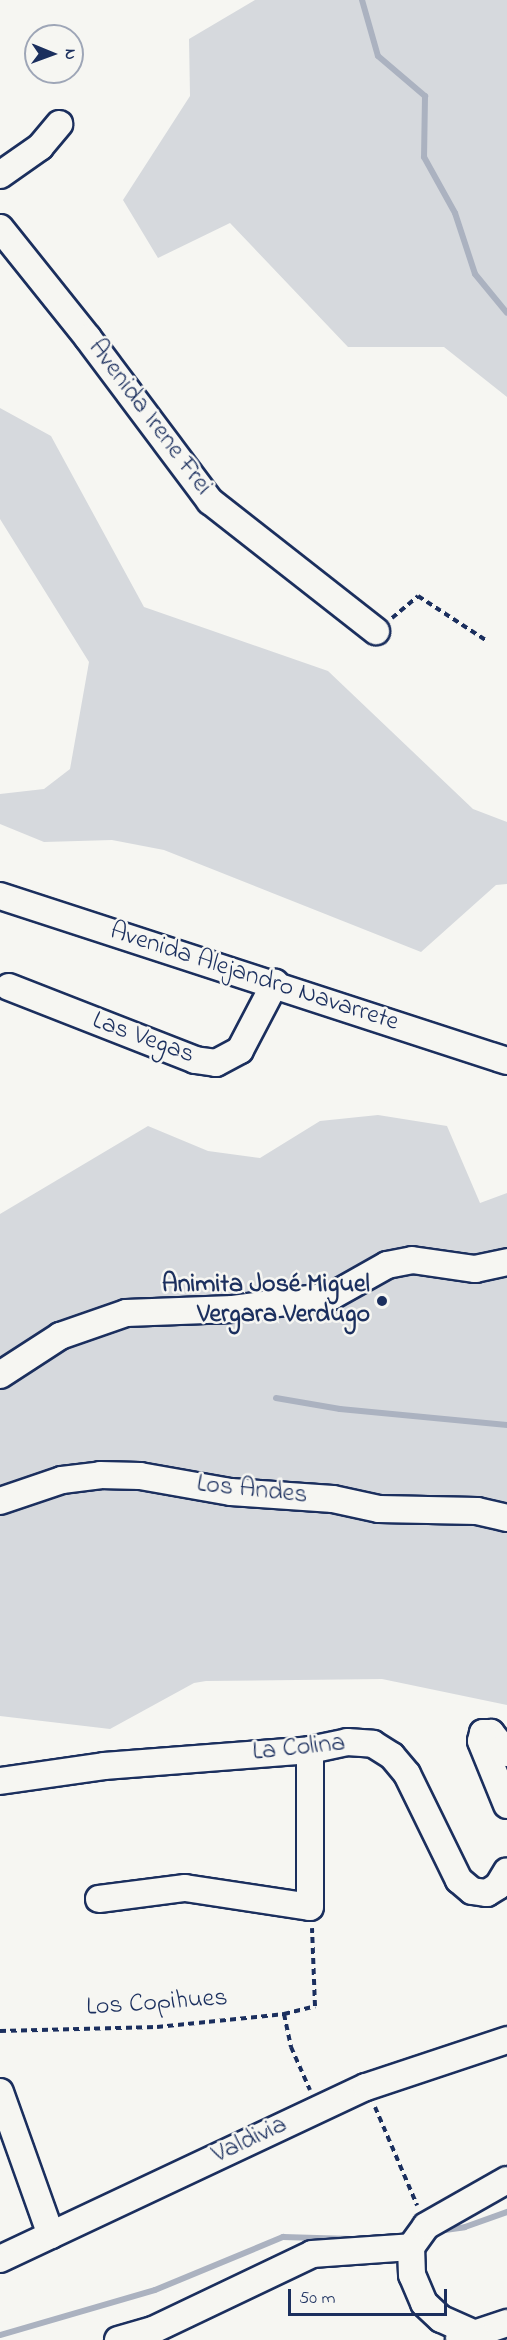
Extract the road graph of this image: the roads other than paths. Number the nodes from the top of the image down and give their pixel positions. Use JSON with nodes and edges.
{"nodes":[{"id":1,"x":59,"y":124,"type":"dead end"},
{"id":2,"x":0,"y":175,"type":"edge"},
{"id":3,"x":0,"y":228,"type":"edge"},
{"id":4,"x":376,"y":631,"type":"road end"},
{"id":5,"x":0,"y":896,"type":"edge"},
{"id":6,"x":275,"y":982,"type":"junction"},
{"id":7,"x":9,"y":987,"type":"dead end"},
{"id":8,"x":507,"y":1061,"type":"edge"},
{"id":9,"x":507,"y":1262,"type":"edge"},
{"id":10,"x":0,"y":1375,"type":"edge"},
{"id":11,"x":0,"y":1501,"type":"edge"},
{"id":12,"x":507,"y":1518,"type":"edge"},
{"id":13,"x":310,"y":1750,"type":"junction"},
{"id":14,"x":507,"y":1753,"type":"edge"},
{"id":15,"x":0,"y":1781,"type":"edge"},
{"id":16,"x":507,"y":1805,"type":"edge"},
{"id":17,"x":507,"y":1871,"type":"edge"},
{"id":18,"x":99,"y":1899,"type":"dead end"},
{"id":19,"x":507,"y":2040,"type":"edge"},
{"id":20,"x":0,"y":2092,"type":"edge"},
{"id":21,"x":507,"y":2180,"type":"edge"},
{"id":22,"x":51,"y":2235,"type":"junction"},
{"id":23,"x":418,"y":2236,"type":"junction"},
{"id":24,"x":0,"y":2259,"type":"edge"},
{"id":25,"x":507,"y":2323,"type":"edge"},
{"id":26,"x":467,"y":2338,"type":"edge"},
{"id":27,"x":118,"y":2340,"type":"edge"}],
"edges":[{"from":1,"to":2,"type":"street"},
{"from":3,"to":4,"type":"street","name":"Avenida Irene Frei"},
{"from":5,"to":6,"type":"street","name":"Avenida Alejandro Navarrete"},
{"from":6,"to":7,"type":"street","name":"Las Vegas"},
{"from":6,"to":8,"type":"street","name":"Avenida Alejandro Navarrete"},
{"from":9,"to":10,"type":"street"},
{"from":11,"to":12,"type":"street","name":"Los Andes"},
{"from":13,"to":15,"type":"street","name":"La Colina"},
{"from":13,"to":17,"type":"street","name":"La Colina"},
{"from":13,"to":18,"type":"street"},
{"from":14,"to":16,"type":"street"},
{"from":19,"to":22,"type":"street","name":"Valdivia"},
{"from":20,"to":22,"type":"street"},
{"from":21,"to":23,"type":"street"},
{"from":22,"to":24,"type":"street","name":"Valdivia"},
{"from":23,"to":26,"type":"street"},
{"from":23,"to":27,"type":"street"},
{"from":25,"to":26,"type":"street"}]}
